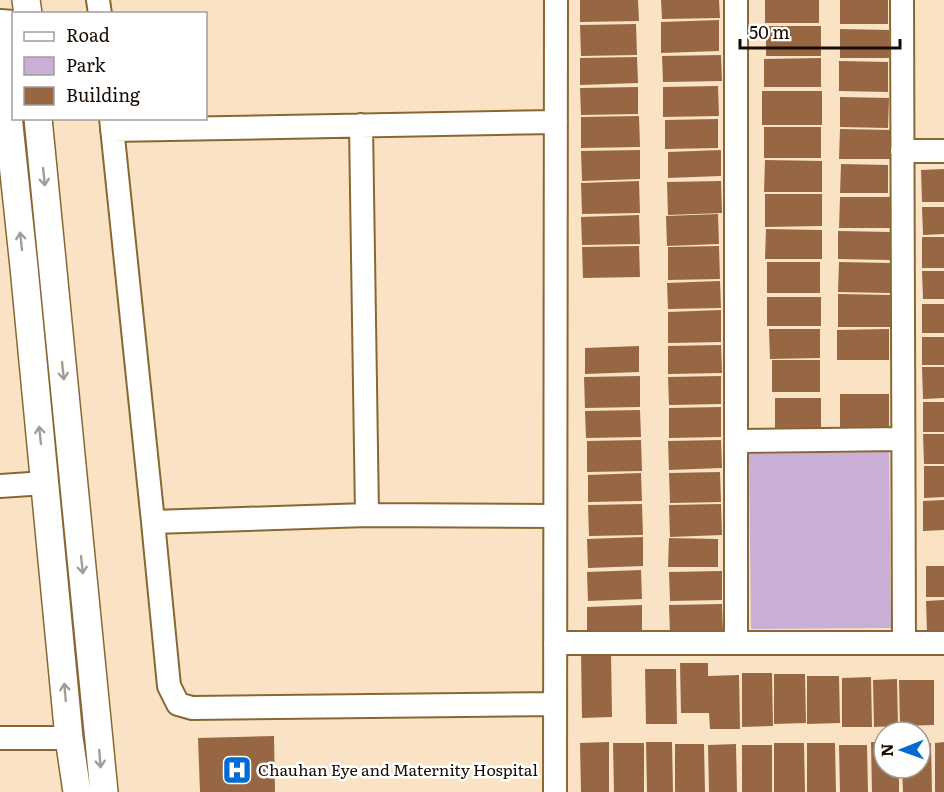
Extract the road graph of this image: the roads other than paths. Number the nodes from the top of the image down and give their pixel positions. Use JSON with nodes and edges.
{"nodes":[{"id":1,"x":556,"y":0,"type":"edge"},
{"id":2,"x":735,"y":0,"type":"edge"},
{"id":3,"x":902,"y":0,"type":"edge"},
{"id":4,"x":0,"y":40,"type":"edge"},
{"id":5,"x":38,"y":120,"type":"edge"},
{"id":6,"x":556,"y":122,"type":"junction"},
{"id":7,"x":112,"y":124,"type":"edge"},
{"id":8,"x":361,"y":125,"type":"junction"},
{"id":9,"x":902,"y":151,"type":"junction"},
{"id":10,"x":944,"y":151,"type":"edge"},
{"id":11,"x":903,"y":439,"type":"junction"},
{"id":12,"x":736,"y":441,"type":"junction"},
{"id":13,"x":45,"y":483,"type":"junction"},
{"id":14,"x":0,"y":486,"type":"edge"},
{"id":15,"x":367,"y":515,"type":"junction"},
{"id":16,"x":555,"y":516,"type":"junction"},
{"id":17,"x":153,"y":522,"type":"junction"},
{"id":18,"x":736,"y":643,"type":"junction"},
{"id":19,"x":904,"y":643,"type":"junction"},
{"id":20,"x":944,"y":643,"type":"edge"},
{"id":21,"x":555,"y":644,"type":"junction"},
{"id":22,"x":555,"y":704,"type":"junction"},
{"id":23,"x":0,"y":738,"type":"edge"},
{"id":24,"x":69,"y":738,"type":"junction"},
{"id":25,"x":76,"y":792,"type":"edge"},
{"id":26,"x":104,"y":792,"type":"edge"},
{"id":27,"x":555,"y":792,"type":"edge"}],
"edges":[{"from":1,"to":6,"type":"street"},
{"from":2,"to":12,"type":"street"},
{"from":3,"to":9,"type":"street"},
{"from":13,"to":4,"type":"main road","one_way":true},
{"from":5,"to":26,"type":"main road","one_way":true},
{"from":6,"to":8,"type":"street"},
{"from":6,"to":16,"type":"street"},
{"from":7,"to":8,"type":"street"},
{"from":7,"to":17,"type":"street"},
{"from":8,"to":15,"type":"street"},
{"from":9,"to":10,"type":"street"},
{"from":9,"to":11,"type":"street"},
{"from":11,"to":12,"type":"street"},
{"from":11,"to":19,"type":"street"},
{"from":12,"to":18,"type":"street"},
{"from":13,"to":14,"type":"street"},
{"from":24,"to":13,"type":"main road","one_way":true},
{"from":15,"to":16,"type":"street"},
{"from":15,"to":17,"type":"street"},
{"from":16,"to":21,"type":"street"},
{"from":17,"to":22,"type":"street"},
{"from":18,"to":19,"type":"street"},
{"from":18,"to":21,"type":"street"},
{"from":19,"to":20,"type":"street"},
{"from":21,"to":22,"type":"street"},
{"from":22,"to":27,"type":"street"},
{"from":23,"to":24,"type":"street"},
{"from":24,"to":25,"type":"main road"}]}
